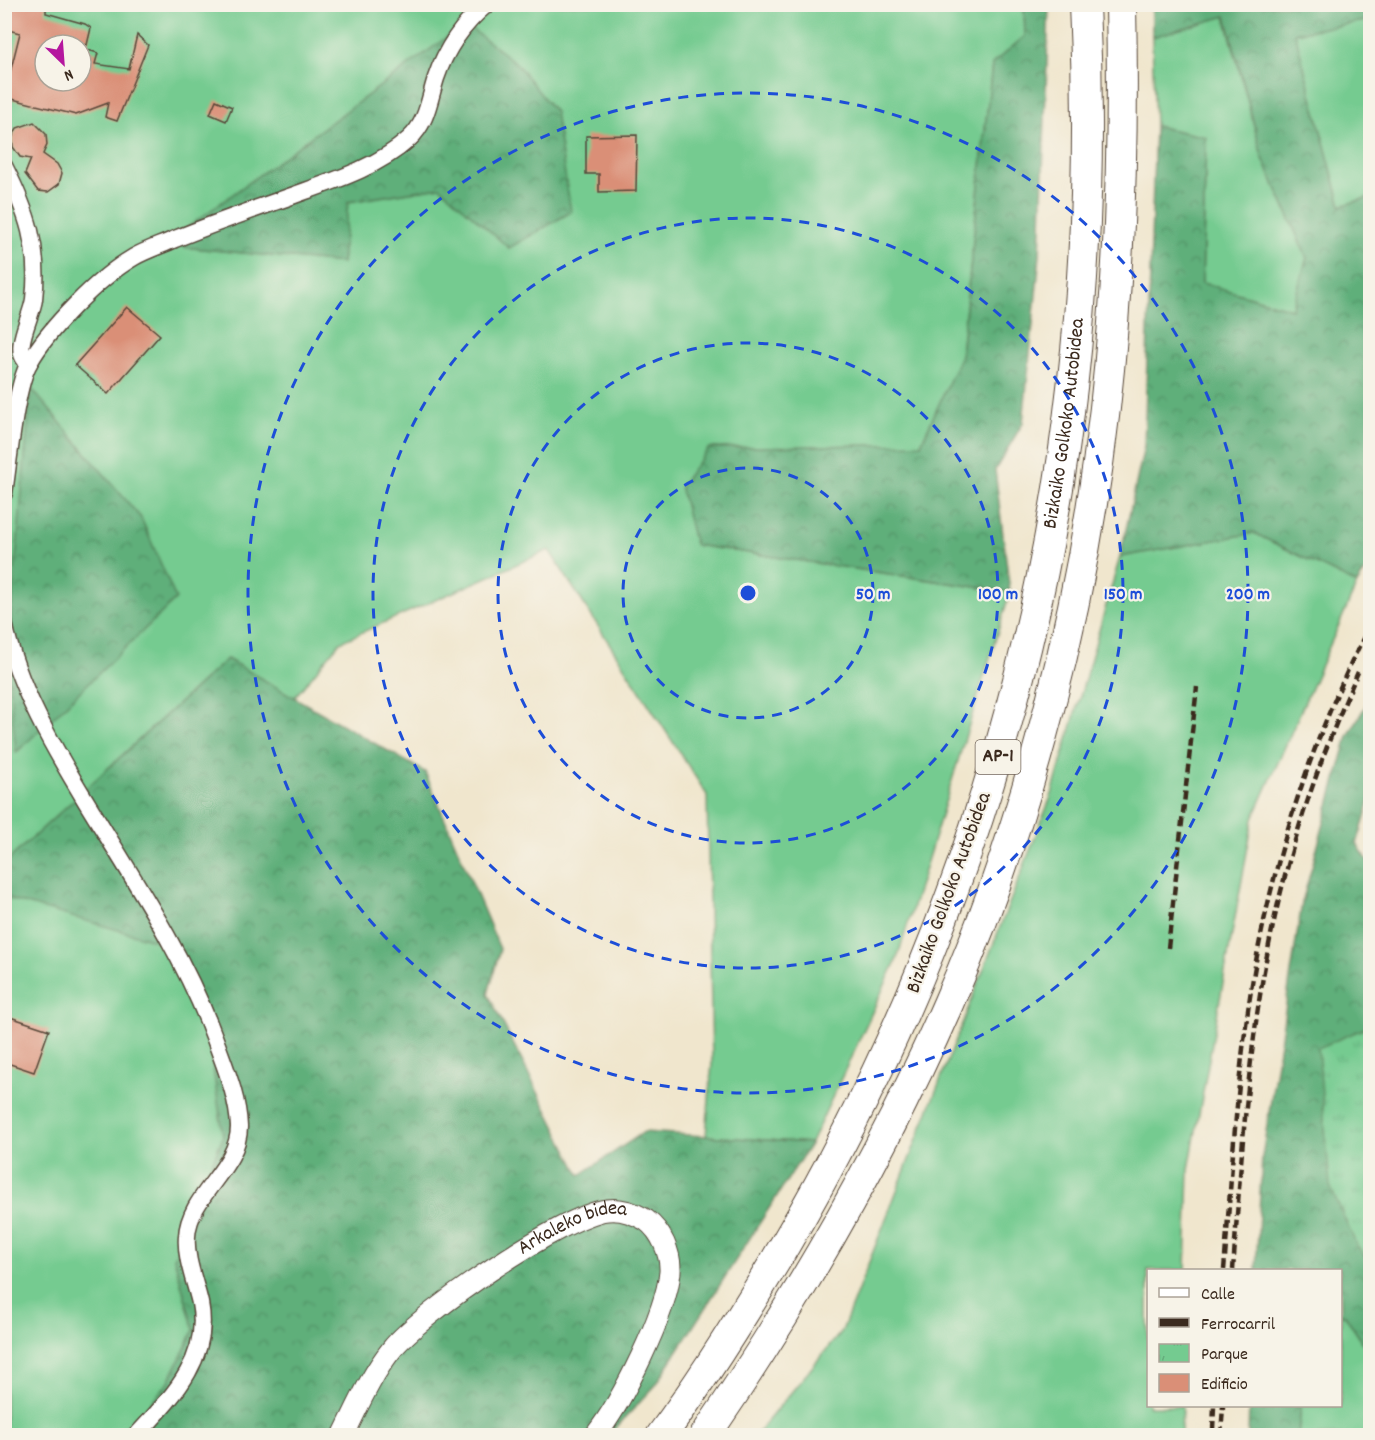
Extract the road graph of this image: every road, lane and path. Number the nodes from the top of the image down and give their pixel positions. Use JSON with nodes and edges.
{"nodes":[{"id":1,"x":487,"y":4,"type":"edge"},
{"id":2,"x":1084,"y":4,"type":"edge"},
{"id":3,"x":1121,"y":4,"type":"edge"},
{"id":4,"x":4,"y":166,"type":"edge"},
{"id":5,"x":29,"y":363,"type":"junction"},
{"id":6,"x":4,"y":493,"type":"edge"},
{"id":7,"x":4,"y":622,"type":"edge"},
{"id":8,"x":136,"y":1436,"type":"edge"},
{"id":9,"x":343,"y":1436,"type":"edge"},
{"id":10,"x":595,"y":1436,"type":"edge"},
{"id":11,"x":661,"y":1436,"type":"edge"},
{"id":12,"x":705,"y":1436,"type":"edge"}],
"edges":[{"from":1,"to":5,"type":"street"},
{"from":2,"to":11,"type":"highway","name":"Bizkaiko Golkoko Autobidea","number":"AP-1"},
{"from":3,"to":12,"type":"highway","name":"Bizkaiko Golkoko Autobidea","number":"AP-1"},
{"from":4,"to":5,"type":"street"},
{"from":5,"to":6,"type":"street"},
{"from":7,"to":8,"type":"street"},
{"from":9,"to":10,"type":"street","name":"Arkaleko bidea"}]}
